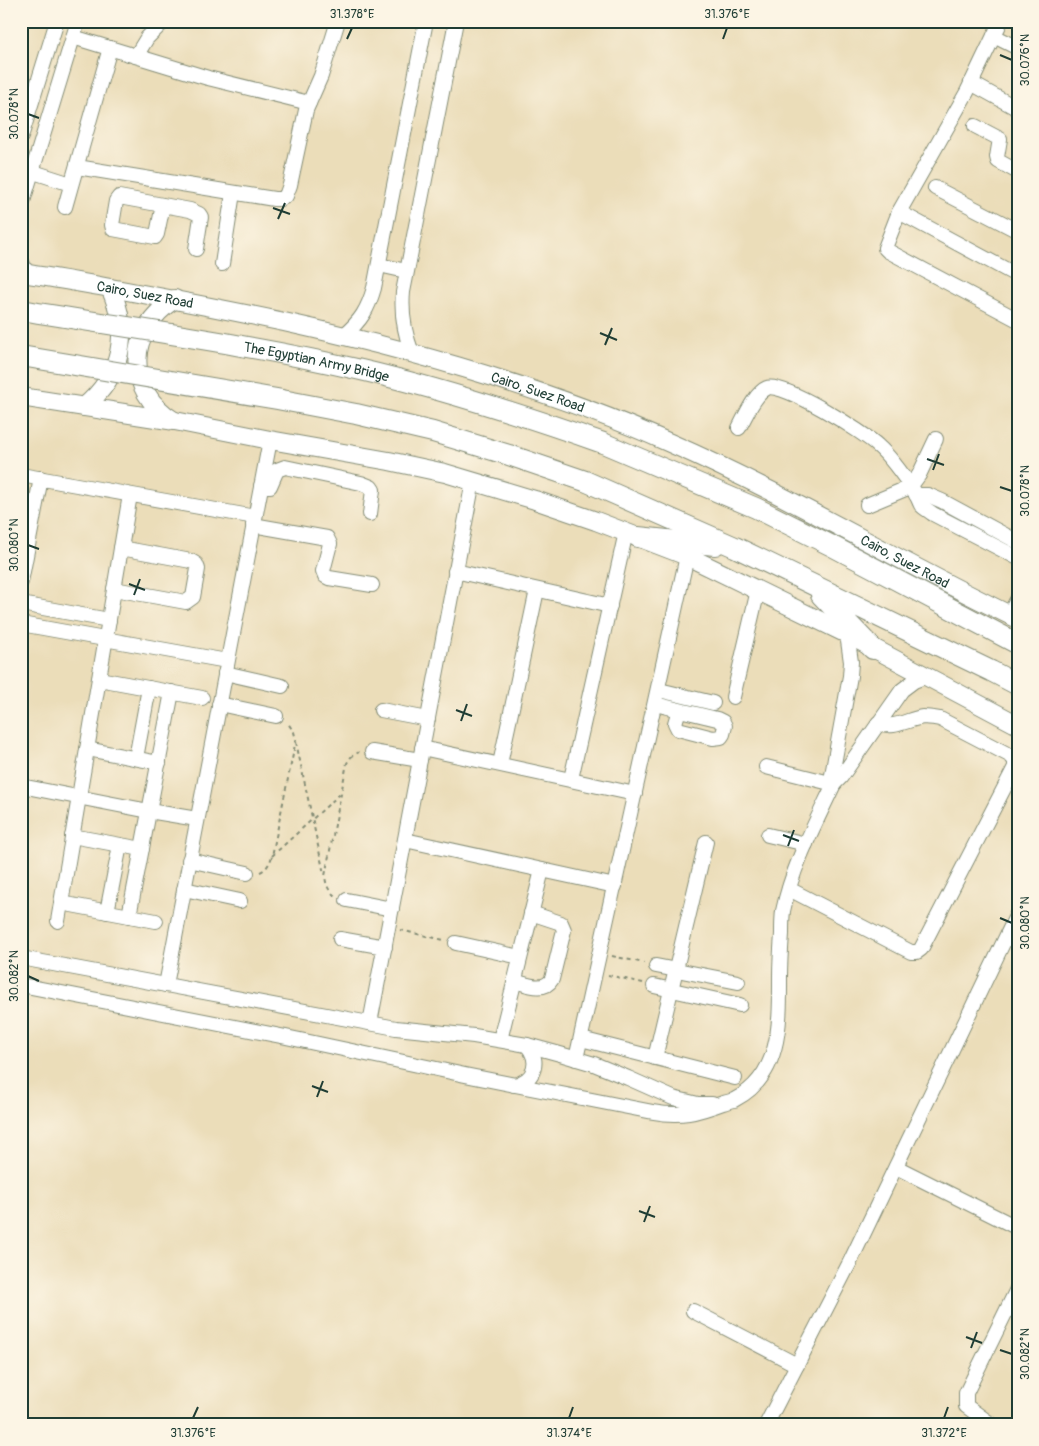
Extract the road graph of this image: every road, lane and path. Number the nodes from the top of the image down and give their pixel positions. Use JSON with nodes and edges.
{"nodes":[{"id":1,"x":57,"y":21,"type":"edge"},
{"id":2,"x":78,"y":21,"type":"edge"},
{"id":3,"x":164,"y":21,"type":"edge"},
{"id":4,"x":338,"y":21,"type":"edge"},
{"id":5,"x":426,"y":21,"type":"edge"},
{"id":6,"x":456,"y":21,"type":"edge"},
{"id":7,"x":1001,"y":21,"type":"edge"},
{"id":8,"x":994,"y":36,"type":"junction"},
{"id":9,"x":73,"y":37,"type":"junction"},
{"id":10,"x":110,"y":48,"type":"junction"},
{"id":11,"x":1018,"y":48,"type":"edge"},
{"id":12,"x":136,"y":56,"type":"junction"},
{"id":13,"x":971,"y":83,"type":"junction"},
{"id":14,"x":309,"y":103,"type":"junction"},
{"id":15,"x":1018,"y":109,"type":"edge"},
{"id":16,"x":25,"y":113,"type":"edge"},
{"id":17,"x":975,"y":126,"type":"dead end"},
{"id":18,"x":21,"y":137,"type":"edge"},
{"id":19,"x":77,"y":166,"type":"junction"},
{"id":20,"x":27,"y":170,"type":"edge"},
{"id":21,"x":1018,"y":172,"type":"edge"},
{"id":22,"x":152,"y":180,"type":"junction"},
{"id":23,"x":72,"y":184,"type":"junction"},
{"id":24,"x":935,"y":188,"type":"dead end"},
{"id":25,"x":233,"y":193,"type":"junction"},
{"id":26,"x":65,"y":207,"type":"dead end"},
{"id":27,"x":21,"y":208,"type":"edge"},
{"id":28,"x":899,"y":212,"type":"junction"},
{"id":29,"x":1018,"y":231,"type":"edge"},
{"id":30,"x":196,"y":249,"type":"dead end"},
{"id":31,"x":222,"y":264,"type":"dead end"},
{"id":32,"x":379,"y":265,"type":"junction"},
{"id":33,"x":23,"y":269,"type":"edge"},
{"id":34,"x":406,"y":271,"type":"junction"},
{"id":35,"x":1018,"y":276,"type":"edge"},
{"id":36,"x":110,"y":288,"type":"junction"},
{"id":37,"x":175,"y":299,"type":"junction"},
{"id":38,"x":21,"y":310,"type":"edge"},
{"id":39,"x":1018,"y":320,"type":"edge"},
{"id":40,"x":344,"y":335,"type":"junction"},
{"id":41,"x":412,"y":353,"type":"junction"},
{"id":42,"x":21,"y":356,"type":"edge"},
{"id":43,"x":21,"y":397,"type":"edge"},
{"id":44,"x":84,"y":407,"type":"junction"},
{"id":45,"x":175,"y":421,"type":"junction"},
{"id":46,"x":739,"y":428,"type":"dead end"},
{"id":47,"x":936,"y":439,"type":"dead end"},
{"id":48,"x":270,"y":440,"type":"junction"},
{"id":49,"x":603,"y":443,"type":"joint"},
{"id":50,"x":21,"y":474,"type":"edge"},
{"id":51,"x":41,"y":478,"type":"junction"},
{"id":52,"x":472,"y":481,"type":"junction"},
{"id":53,"x":261,"y":486,"type":"junction"},
{"id":54,"x":913,"y":491,"type":"junction"},
{"id":55,"x":130,"y":494,"type":"junction"},
{"id":56,"x":867,"y":505,"type":"dead end"},
{"id":57,"x":370,"y":514,"type":"dead end"},
{"id":58,"x":254,"y":521,"type":"junction"},
{"id":59,"x":26,"y":532,"type":"edge"},
{"id":60,"x":632,"y":535,"type":"junction"},
{"id":61,"x":1018,"y":542,"type":"edge"},
{"id":62,"x":735,"y":547,"type":"junction"},
{"id":63,"x":121,"y":548,"type":"junction"},
{"id":64,"x":688,"y":556,"type":"junction"},
{"id":65,"x":1018,"y":558,"type":"edge"},
{"id":66,"x":455,"y":571,"type":"junction"},
{"id":67,"x":22,"y":578,"type":"edge"},
{"id":68,"x":810,"y":585,"type":"junction"},
{"id":69,"x":372,"y":586,"type":"dead end"},
{"id":70,"x":114,"y":589,"type":"junction"},
{"id":71,"x":537,"y":590,"type":"junction"},
{"id":72,"x":758,"y":590,"type":"junction"},
{"id":73,"x":1018,"y":598,"type":"edge"},
{"id":74,"x":21,"y":604,"type":"edge"},
{"id":75,"x":610,"y":606,"type":"junction"},
{"id":76,"x":1013,"y":617,"type":"edge"},
{"id":77,"x":109,"y":620,"type":"junction"},
{"id":78,"x":21,"y":624,"type":"edge"},
{"id":79,"x":847,"y":634,"type":"junction"},
{"id":80,"x":105,"y":640,"type":"junction"},
{"id":81,"x":1018,"y":644,"type":"edge"},
{"id":82,"x":873,"y":649,"type":"junction"},
{"id":83,"x":226,"y":667,"type":"junction"},
{"id":84,"x":927,"y":676,"type":"junction"},
{"id":85,"x":99,"y":679,"type":"junction"},
{"id":86,"x":1018,"y":685,"type":"edge"},
{"id":87,"x":282,"y":686,"type":"dead end"},
{"id":88,"x":150,"y":688,"type":"junction"},
{"id":89,"x":659,"y":690,"type":"junction"},
{"id":90,"x":172,"y":692,"type":"junction"},
{"id":91,"x":733,"y":697,"type":"dead end"},
{"id":92,"x":202,"y":698,"type":"dead end"},
{"id":93,"x":713,"y":703,"type":"dead end"},
{"id":94,"x":219,"y":704,"type":"junction"},
{"id":95,"x":655,"y":704,"type":"junction"},
{"id":96,"x":381,"y":710,"type":"dead end"},
{"id":97,"x":679,"y":710,"type":"dead end"},
{"id":98,"x":276,"y":716,"type":"joint"},
{"id":99,"x":428,"y":719,"type":"junction"},
{"id":100,"x":878,"y":723,"type":"junction"},
{"id":101,"x":1018,"y":725,"type":"edge"},
{"id":102,"x":296,"y":740,"type":"junction"},
{"id":103,"x":87,"y":749,"type":"junction"},
{"id":104,"x":372,"y":752,"type":"joint"},
{"id":105,"x":421,"y":754,"type":"junction"},
{"id":106,"x":136,"y":758,"type":"junction"},
{"id":107,"x":158,"y":763,"type":"junction"},
{"id":108,"x":500,"y":764,"type":"junction"},
{"id":109,"x":766,"y":767,"type":"dead end"},
{"id":110,"x":571,"y":779,"type":"junction"},
{"id":111,"x":834,"y":784,"type":"junction"},
{"id":112,"x":21,"y":786,"type":"edge"},
{"id":113,"x":341,"y":794,"type":"junction"},
{"id":114,"x":635,"y":794,"type":"junction"},
{"id":115,"x":78,"y":798,"type":"junction"},
{"id":116,"x":149,"y":811,"type":"junction"},
{"id":117,"x":197,"y":819,"type":"junction"},
{"id":118,"x":313,"y":819,"type":"junction"},
{"id":119,"x":768,"y":835,"type":"dead end"},
{"id":120,"x":72,"y":836,"type":"junction"},
{"id":121,"x":405,"y":840,"type":"junction"},
{"id":122,"x":706,"y":842,"type":"dead end"},
{"id":123,"x":806,"y":844,"type":"junction"},
{"id":124,"x":120,"y":845,"type":"junction"},
{"id":125,"x":142,"y":849,"type":"junction"},
{"id":126,"x":272,"y":856,"type":"junction"},
{"id":127,"x":190,"y":860,"type":"junction"},
{"id":128,"x":542,"y":870,"type":"junction"},
{"id":129,"x":247,"y":873,"type":"joint"},
{"id":130,"x":325,"y":876,"type":"junction"},
{"id":131,"x":615,"y":886,"type":"junction"},
{"id":132,"x":184,"y":889,"type":"junction"},
{"id":133,"x":789,"y":889,"type":"junction"},
{"id":134,"x":347,"y":900,"type":"joint"},
{"id":135,"x":240,"y":901,"type":"dead end"},
{"id":136,"x":61,"y":903,"type":"junction"},
{"id":137,"x":392,"y":909,"type":"junction"},
{"id":138,"x":107,"y":912,"type":"junction"},
{"id":139,"x":1018,"y":912,"type":"edge"},
{"id":140,"x":531,"y":913,"type":"junction"},
{"id":141,"x":129,"y":916,"type":"junction"},
{"id":142,"x":58,"y":921,"type":"dead end"},
{"id":143,"x":156,"y":921,"type":"dead end"},
{"id":144,"x":388,"y":928,"type":"junction"},
{"id":145,"x":340,"y":939,"type":"dead end"},
{"id":146,"x":456,"y":942,"type":"joint"},
{"id":147,"x":385,"y":947,"type":"junction"},
{"id":148,"x":600,"y":954,"type":"junction"},
{"id":149,"x":520,"y":956,"type":"junction"},
{"id":150,"x":21,"y":958,"type":"edge"},
{"id":151,"x":656,"y":966,"type":"joint"},
{"id":152,"x":676,"y":969,"type":"junction"},
{"id":153,"x":596,"y":973,"type":"junction"},
{"id":154,"x":703,"y":975,"type":"junction"},
{"id":155,"x":514,"y":981,"type":"junction"},
{"id":156,"x":738,"y":982,"type":"dead end"},
{"id":157,"x":21,"y":985,"type":"edge"},
{"id":158,"x":166,"y":985,"type":"junction"},
{"id":159,"x":654,"y":986,"type":"joint"},
{"id":160,"x":671,"y":990,"type":"junction"},
{"id":161,"x":699,"y":996,"type":"junction"},
{"id":162,"x":740,"y":1005,"type":"dead end"},
{"id":163,"x":370,"y":1023,"type":"junction"},
{"id":164,"x":581,"y":1039,"type":"junction"},
{"id":165,"x":500,"y":1040,"type":"junction"},
{"id":166,"x":526,"y":1045,"type":"junction"},
{"id":167,"x":655,"y":1058,"type":"junction"},
{"id":168,"x":576,"y":1059,"type":"junction"},
{"id":169,"x":734,"y":1078,"type":"dead end"},
{"id":170,"x":514,"y":1085,"type":"junction"},
{"id":171,"x":723,"y":1103,"type":"junction"},
{"id":172,"x":896,"y":1167,"type":"junction"},
{"id":173,"x":1018,"y":1228,"type":"edge"},
{"id":174,"x":1018,"y":1287,"type":"edge"},
{"id":175,"x":693,"y":1311,"type":"dead end"},
{"id":176,"x":797,"y":1365,"type":"junction"},
{"id":177,"x":766,"y":1425,"type":"edge"},
{"id":178,"x":992,"y":1425,"type":"edge"}],
"edges":[{"from":1,"to":16,"type":"street"},
{"from":2,"to":9,"type":"street"},
{"from":3,"to":12,"type":"street"},
{"from":4,"to":14,"type":"street"},
{"from":5,"to":32,"type":"street"},
{"from":6,"to":34,"type":"street"},
{"from":7,"to":8,"type":"street"},
{"from":8,"to":11,"type":"street"},
{"from":8,"to":13,"type":"street"},
{"from":9,"to":10,"type":"street"},
{"from":9,"to":20,"type":"street"},
{"from":10,"to":12,"type":"street"},
{"from":10,"to":19,"type":"street"},
{"from":12,"to":14,"type":"street"},
{"from":13,"to":15,"type":"street"},
{"from":13,"to":28,"type":"street"},
{"from":14,"to":25,"type":"street"},
{"from":16,"to":18,"type":"street"},
{"from":17,"to":21,"type":"street"},
{"from":19,"to":22,"type":"street"},
{"from":19,"to":23,"type":"street"},
{"from":20,"to":23,"type":"street"},
{"from":20,"to":27,"type":"street"},
{"from":22,"to":25,"type":"street"},
{"from":22,"to":30,"type":"street"},
{"from":23,"to":26,"type":"street"},
{"from":24,"to":29,"type":"street"},
{"from":25,"to":31,"type":"street"},
{"from":28,"to":35,"type":"street"},
{"from":28,"to":39,"type":"street"},
{"from":32,"to":34,"type":"street"},
{"from":32,"to":40,"type":"street"},
{"from":33,"to":36,"type":"main road","name":"Cairo, Suez Road"},
{"from":34,"to":41,"type":"street"},
{"from":36,"to":37,"type":"main road","name":"Cairo, Suez Road"},
{"from":36,"to":44,"type":"main road"},
{"from":37,"to":40,"type":"main road","name":"Cairo, Suez Road"},
{"from":37,"to":45,"type":"main road"},
{"from":38,"to":49,"type":"highway","name":"The Egyptian Army Bridge","bridge":true},
{"from":40,"to":41,"type":"main road","name":"Cairo, Suez Road"},
{"from":41,"to":76,"type":"main road","name":"Cairo, Suez Road"},
{"from":42,"to":62,"type":"highway","bridge":true},
{"from":43,"to":44,"type":"main road"},
{"from":44,"to":45,"type":"main road"},
{"from":45,"to":48,"type":"main road"},
{"from":46,"to":54,"type":"street"},
{"from":47,"to":54,"type":"street"},
{"from":48,"to":52,"type":"main road"},
{"from":48,"to":53,"type":"street"},
{"from":49,"to":81,"type":"highway","name":"Cairo, Suez Road"},
{"from":50,"to":51,"type":"street"},
{"from":51,"to":55,"type":"street"},
{"from":51,"to":59,"type":"street"},
{"from":52,"to":60,"type":"main road"},
{"from":52,"to":66,"type":"street"},
{"from":53,"to":57,"type":"street"},
{"from":53,"to":58,"type":"street"},
{"from":54,"to":56,"type":"street"},
{"from":54,"to":61,"type":"street"},
{"from":54,"to":65,"type":"street"},
{"from":55,"to":58,"type":"street"},
{"from":55,"to":63,"type":"street"},
{"from":58,"to":69,"type":"street"},
{"from":58,"to":83,"type":"street"},
{"from":59,"to":67,"type":"street"},
{"from":60,"to":62,"type":"highway"},
{"from":60,"to":64,"type":"main road"},
{"from":60,"to":75,"type":"street"},
{"from":62,"to":68,"type":"highway"},
{"from":63,"to":70,"type":"street"},
{"from":63,"to":70,"type":"street"},
{"from":64,"to":72,"type":"main road"},
{"from":64,"to":89,"type":"street"},
{"from":66,"to":71,"type":"street"},
{"from":66,"to":99,"type":"street"},
{"from":68,"to":82,"type":"highway"},
{"from":68,"to":86,"type":"highway"},
{"from":70,"to":77,"type":"street"},
{"from":71,"to":75,"type":"street"},
{"from":71,"to":108,"type":"street"},
{"from":72,"to":79,"type":"main road"},
{"from":72,"to":91,"type":"street"},
{"from":73,"to":76,"type":"street"},
{"from":74,"to":77,"type":"street"},
{"from":75,"to":110,"type":"street"},
{"from":77,"to":80,"type":"street"},
{"from":78,"to":80,"type":"street"},
{"from":79,"to":82,"type":"main road"},
{"from":79,"to":111,"type":"street"},
{"from":80,"to":83,"type":"street"},
{"from":80,"to":85,"type":"street"},
{"from":82,"to":84,"type":"main road"},
{"from":83,"to":87,"type":"street"},
{"from":83,"to":94,"type":"street"},
{"from":84,"to":100,"type":"street"},
{"from":84,"to":101,"type":"main road"},
{"from":85,"to":88,"type":"street"},
{"from":85,"to":103,"type":"street"},
{"from":88,"to":90,"type":"street"},
{"from":88,"to":106,"type":"street"},
{"from":89,"to":93,"type":"street"},
{"from":89,"to":95,"type":"street"},
{"from":90,"to":92,"type":"street"},
{"from":90,"to":107,"type":"street"},
{"from":94,"to":98,"type":"street"},
{"from":94,"to":117,"type":"street"},
{"from":95,"to":97,"type":"street"},
{"from":95,"to":114,"type":"street"},
{"from":96,"to":99,"type":"street"},
{"from":98,"to":102,"type":"path"},
{"from":99,"to":105,"type":"street"},
{"from":100,"to":111,"type":"street"},
{"from":100,"to":133,"type":"street"},
{"from":102,"to":118,"type":"path"},
{"from":102,"to":126,"type":"path"},
{"from":103,"to":106,"type":"street"},
{"from":103,"to":115,"type":"street"},
{"from":104,"to":105,"type":"street"},
{"from":104,"to":113,"type":"path"},
{"from":105,"to":108,"type":"street"},
{"from":105,"to":121,"type":"street"},
{"from":106,"to":107,"type":"street"},
{"from":107,"to":116,"type":"street"},
{"from":108,"to":110,"type":"street"},
{"from":109,"to":111,"type":"street"},
{"from":110,"to":114,"type":"street"},
{"from":111,"to":123,"type":"street"},
{"from":112,"to":115,"type":"street"},
{"from":113,"to":118,"type":"path"},
{"from":113,"to":130,"type":"path"},
{"from":114,"to":131,"type":"street"},
{"from":115,"to":116,"type":"street"},
{"from":115,"to":120,"type":"street"},
{"from":116,"to":117,"type":"street"},
{"from":116,"to":125,"type":"street"},
{"from":117,"to":127,"type":"street"},
{"from":118,"to":126,"type":"path"},
{"from":118,"to":130,"type":"path"},
{"from":119,"to":123,"type":"street"},
{"from":120,"to":124,"type":"street"},
{"from":120,"to":136,"type":"street"},
{"from":121,"to":128,"type":"street"},
{"from":121,"to":137,"type":"street"},
{"from":122,"to":152,"type":"street"},
{"from":123,"to":133,"type":"street"},
{"from":124,"to":125,"type":"street"},
{"from":124,"to":138,"type":"street"},
{"from":125,"to":141,"type":"street"},
{"from":126,"to":129,"type":"path"},
{"from":127,"to":129,"type":"street"},
{"from":127,"to":132,"type":"street"},
{"from":128,"to":131,"type":"street"},
{"from":128,"to":140,"type":"street"},
{"from":130,"to":134,"type":"path"},
{"from":131,"to":148,"type":"street"},
{"from":132,"to":135,"type":"street"},
{"from":132,"to":158,"type":"street"},
{"from":133,"to":171,"type":"street"},
{"from":134,"to":137,"type":"street"},
{"from":136,"to":138,"type":"street"},
{"from":136,"to":142,"type":"street"},
{"from":137,"to":144,"type":"street"},
{"from":138,"to":141,"type":"street"},
{"from":139,"to":172,"type":"street"},
{"from":140,"to":149,"type":"street"},
{"from":140,"to":155,"type":"street"},
{"from":141,"to":143,"type":"street"},
{"from":144,"to":146,"type":"path"},
{"from":144,"to":147,"type":"street"},
{"from":145,"to":147,"type":"street"},
{"from":146,"to":149,"type":"street"},
{"from":147,"to":163,"type":"street"},
{"from":148,"to":151,"type":"path"},
{"from":148,"to":153,"type":"street"},
{"from":149,"to":155,"type":"street"},
{"from":150,"to":158,"type":"street"},
{"from":151,"to":152,"type":"street"},
{"from":152,"to":154,"type":"street"},
{"from":152,"to":160,"type":"street"},
{"from":153,"to":159,"type":"path"},
{"from":153,"to":164,"type":"street"},
{"from":154,"to":156,"type":"street"},
{"from":154,"to":161,"type":"street"},
{"from":155,"to":165,"type":"street"},
{"from":157,"to":170,"type":"street"},
{"from":158,"to":163,"type":"street"},
{"from":159,"to":160,"type":"street"},
{"from":160,"to":161,"type":"street"},
{"from":160,"to":167,"type":"street"},
{"from":161,"to":162,"type":"street"},
{"from":163,"to":165,"type":"street"},
{"from":164,"to":167,"type":"street"},
{"from":164,"to":168,"type":"street"},
{"from":165,"to":166,"type":"street"},
{"from":166,"to":168,"type":"street"},
{"from":166,"to":170,"type":"street"},
{"from":167,"to":169,"type":"street"},
{"from":168,"to":171,"type":"street"},
{"from":170,"to":171,"type":"street"},
{"from":172,"to":173,"type":"street"},
{"from":172,"to":176,"type":"street"},
{"from":174,"to":178,"type":"street"},
{"from":175,"to":176,"type":"street"},
{"from":176,"to":177,"type":"street"}]}
